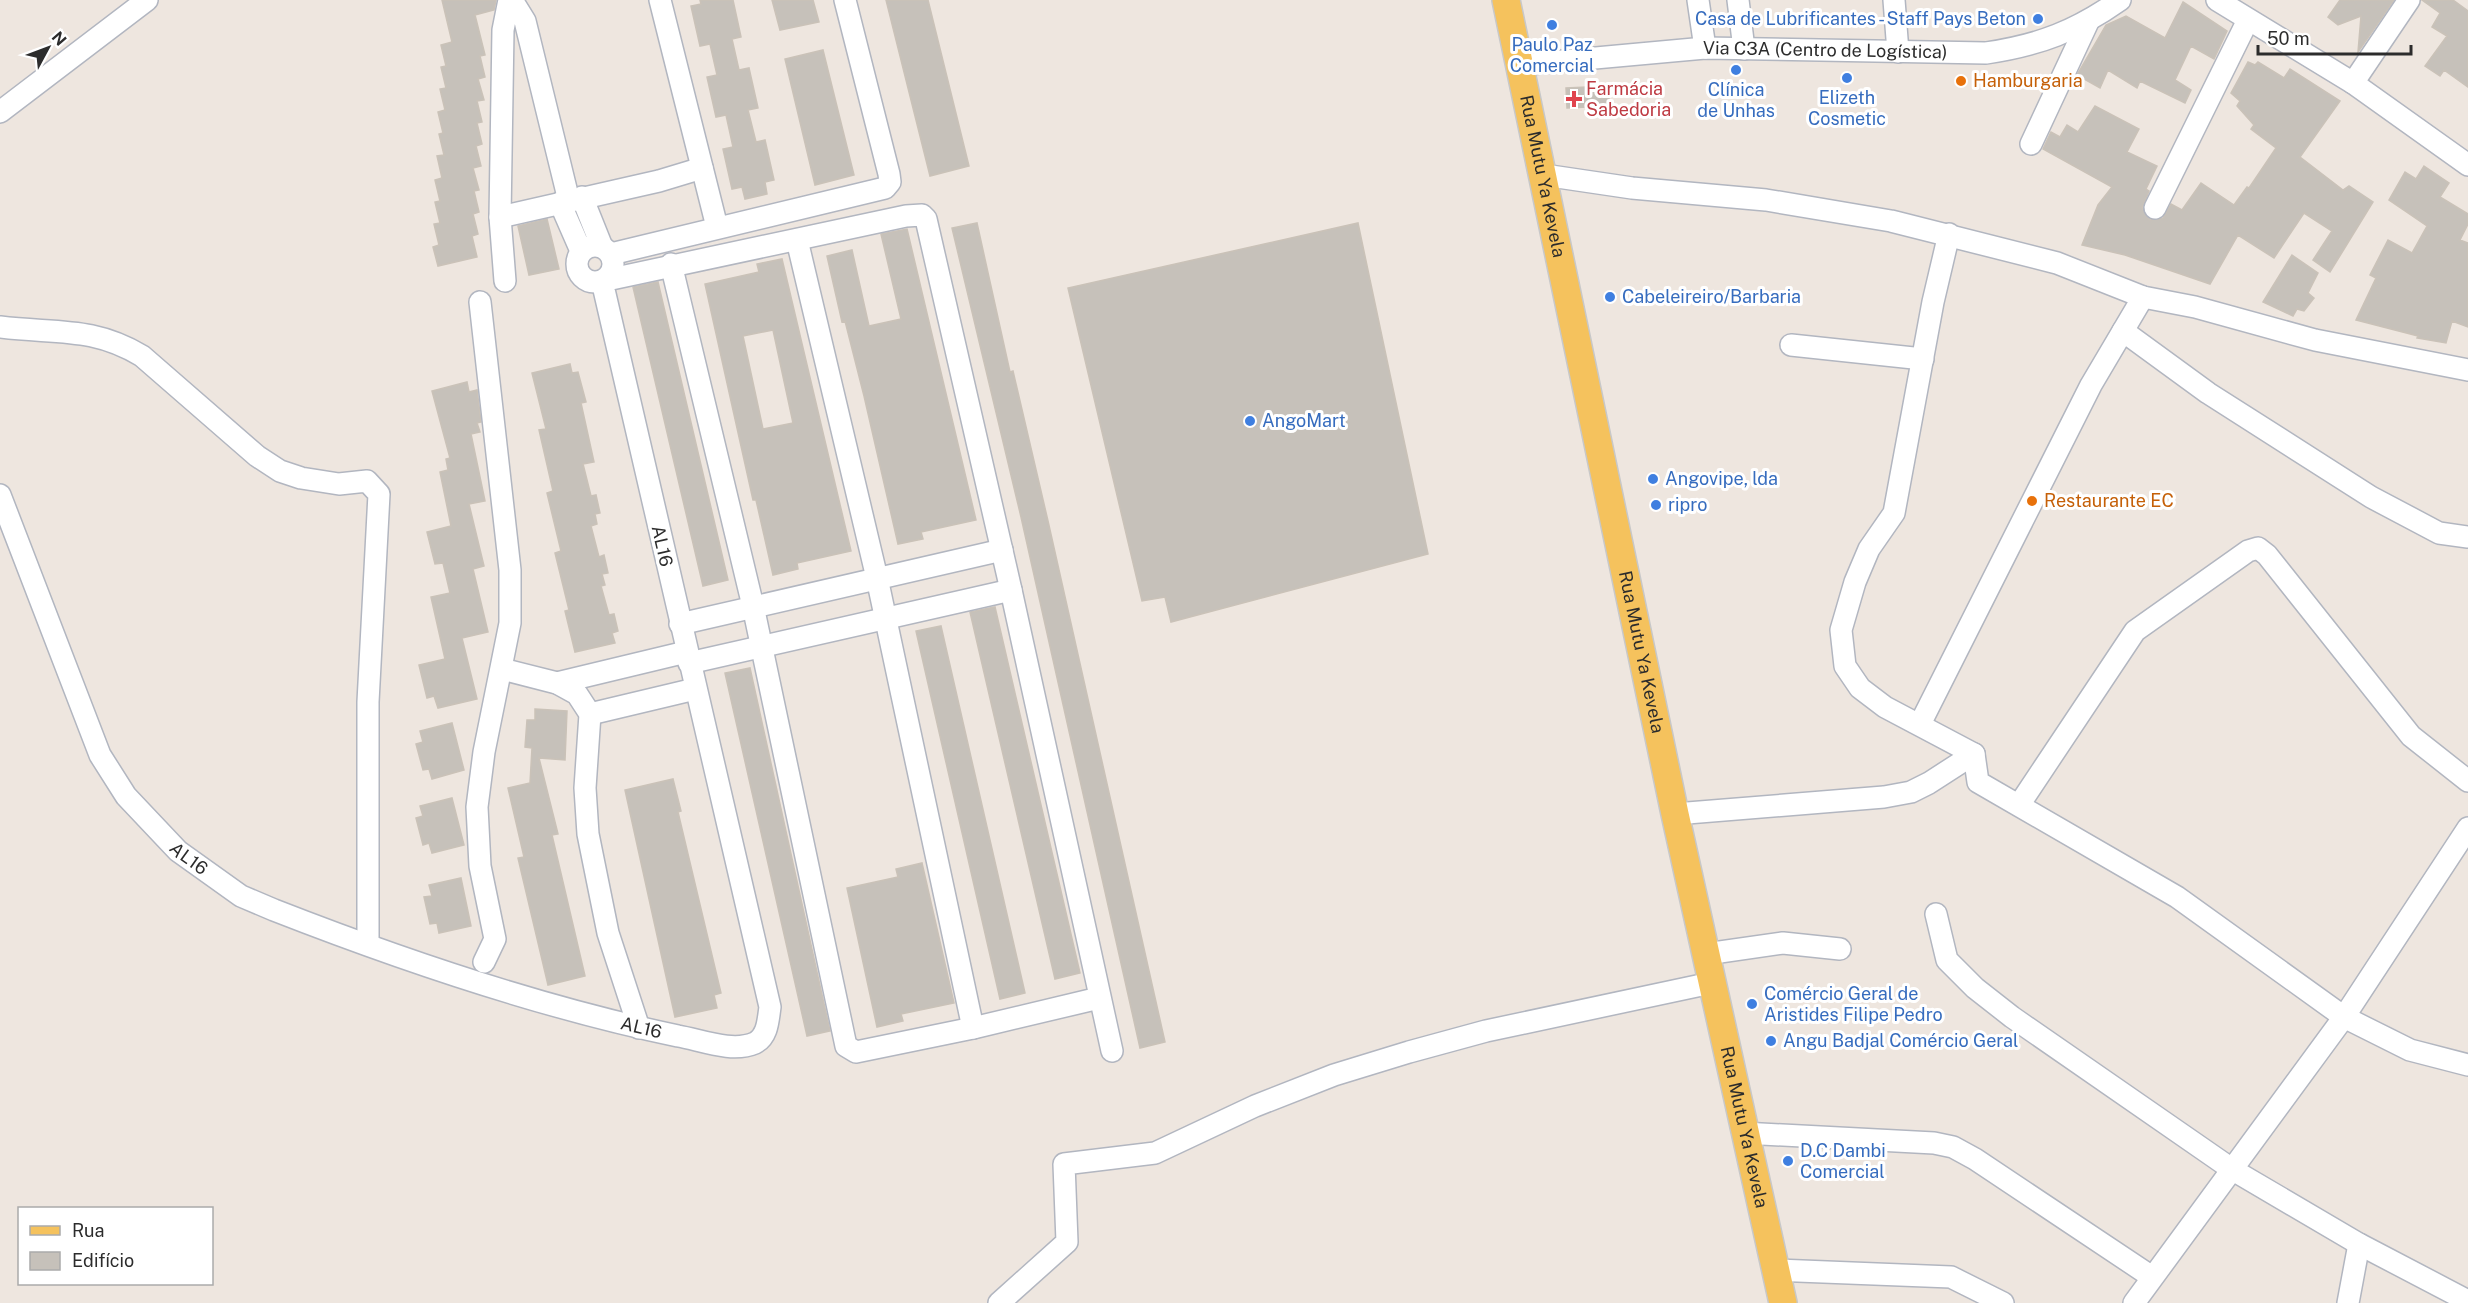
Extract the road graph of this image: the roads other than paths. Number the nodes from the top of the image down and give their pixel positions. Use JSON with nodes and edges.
{"nodes":[{"id":1,"x":147,"y":0,"type":"edge"},
{"id":2,"x":510,"y":0,"type":"edge"},
{"id":3,"x":660,"y":0,"type":"edge"},
{"id":4,"x":845,"y":0,"type":"edge"},
{"id":5,"x":1506,"y":0,"type":"edge"},
{"id":6,"x":1698,"y":0,"type":"edge"},
{"id":7,"x":1738,"y":0,"type":"edge"},
{"id":8,"x":1894,"y":0,"type":"edge"},
{"id":9,"x":2217,"y":0,"type":"edge"},
{"id":10,"x":2409,"y":0,"type":"edge"},
{"id":11,"x":2102,"y":8,"type":"edge"},
{"id":12,"x":2248,"y":20,"type":"junction"},
{"id":13,"x":1705,"y":48,"type":"junction"},
{"id":14,"x":1744,"y":49,"type":"junction"},
{"id":15,"x":1898,"y":52,"type":"junction"},
{"id":16,"x":1518,"y":65,"type":"junction"},
{"id":17,"x":2353,"y":83,"type":"junction"},
{"id":18,"x":0,"y":112,"type":"edge"},
{"id":19,"x":2031,"y":144,"type":"dead end"},
{"id":20,"x":2468,"y":165,"type":"edge"},
{"id":21,"x":702,"y":168,"type":"junction"},
{"id":22,"x":1544,"y":175,"type":"junction"},
{"id":23,"x":570,"y":200,"type":"junction"},
{"id":24,"x":2155,"y":208,"type":"dead end"},
{"id":25,"x":500,"y":217,"type":"junction"},
{"id":26,"x":717,"y":227,"type":"junction"},
{"id":27,"x":1949,"y":234,"type":"junction"},
{"id":28,"x":797,"y":240,"type":"junction"},
{"id":29,"x":581,"y":251,"type":"junction"},
{"id":30,"x":607,"y":251,"type":"junction"},
{"id":31,"x":671,"y":264,"type":"junction"},
{"id":32,"x":505,"y":281,"type":"dead end"},
{"id":33,"x":602,"y":281,"type":"junction"},
{"id":34,"x":2143,"y":297,"type":"junction"},
{"id":35,"x":480,"y":302,"type":"dead end"},
{"id":36,"x":0,"y":327,"type":"edge"},
{"id":37,"x":2123,"y":331,"type":"junction"},
{"id":38,"x":1791,"y":345,"type":"dead end"},
{"id":39,"x":1923,"y":359,"type":"junction"},
{"id":40,"x":2468,"y":370,"type":"edge"},
{"id":41,"x":0,"y":495,"type":"edge"},
{"id":42,"x":2468,"y":537,"type":"edge"},
{"id":43,"x":1002,"y":550,"type":"junction"},
{"id":44,"x":877,"y":578,"type":"junction"},
{"id":45,"x":1011,"y":590,"type":"junction"},
{"id":46,"x":753,"y":606,"type":"junction"},
{"id":47,"x":886,"y":618,"type":"junction"},
{"id":48,"x":680,"y":624,"type":"junction"},
{"id":49,"x":762,"y":646,"type":"junction"},
{"id":50,"x":687,"y":658,"type":"junction"},
{"id":51,"x":502,"y":669,"type":"junction"},
{"id":52,"x":557,"y":683,"type":"junction"},
{"id":53,"x":695,"y":689,"type":"junction"},
{"id":54,"x":590,"y":714,"type":"junction"},
{"id":55,"x":1920,"y":724,"type":"junction"},
{"id":56,"x":1974,"y":754,"type":"junction"},
{"id":57,"x":2468,"y":776,"type":"edge"},
{"id":58,"x":2468,"y":781,"type":"edge"},
{"id":59,"x":2019,"y":805,"type":"junction"},
{"id":60,"x":1675,"y":814,"type":"junction"},
{"id":61,"x":2468,"y":828,"type":"edge"},
{"id":62,"x":1936,"y":914,"type":"dead end"},
{"id":63,"x":368,"y":943,"type":"junction"},
{"id":64,"x":1840,"y":949,"type":"dead end"},
{"id":65,"x":1706,"y":954,"type":"junction"},
{"id":66,"x":484,"y":962,"type":"dead end"},
{"id":67,"x":1711,"y":983,"type":"junction"},
{"id":68,"x":1099,"y":998,"type":"junction"},
{"id":69,"x":2344,"y":1017,"type":"junction"},
{"id":70,"x":639,"y":1028,"type":"junction"},
{"id":71,"x":973,"y":1028,"type":"junction"},
{"id":72,"x":1112,"y":1051,"type":"dead end"},
{"id":73,"x":2468,"y":1065,"type":"edge"},
{"id":74,"x":1743,"y":1132,"type":"junction"},
{"id":75,"x":2233,"y":1170,"type":"junction"},
{"id":76,"x":2359,"y":1244,"type":"junction"},
{"id":77,"x":1775,"y":1269,"type":"junction"},
{"id":78,"x":2152,"y":1277,"type":"junction"},
{"id":79,"x":2468,"y":1301,"type":"edge"},
{"id":80,"x":999,"y":1303,"type":"edge"},
{"id":81,"x":1783,"y":1303,"type":"edge"},
{"id":82,"x":2003,"y":1303,"type":"edge"},
{"id":83,"x":2134,"y":1303,"type":"edge"},
{"id":84,"x":2348,"y":1303,"type":"edge"}],
"edges":[{"from":1,"to":18,"type":"street"},
{"from":2,"to":23,"type":"street"},
{"from":2,"to":25,"type":"street"},
{"from":3,"to":21,"type":"street"},
{"from":4,"to":26,"type":"street"},
{"from":5,"to":16,"type":"main road","name":"Rua Mutu Ya Kevela"},
{"from":6,"to":13,"type":"street"},
{"from":7,"to":14,"type":"street"},
{"from":8,"to":15,"type":"street"},
{"from":9,"to":12,"type":"street"},
{"from":10,"to":17,"type":"street"},
{"from":11,"to":15,"type":"street","name":"Via C3A (Centro de Logística)"},
{"from":11,"to":19,"type":"street"},
{"from":12,"to":17,"type":"street"},
{"from":12,"to":24,"type":"street"},
{"from":13,"to":14,"type":"street","name":"Via C3A (Centro de Logística)"},
{"from":13,"to":16,"type":"street","name":"Via C3A (Centro de Logística)"},
{"from":14,"to":15,"type":"street","name":"Via C3A (Centro de Logística)"},
{"from":16,"to":22,"type":"main road","name":"Rua Mutu Ya Kevela"},
{"from":17,"to":20,"type":"street"},
{"from":21,"to":23,"type":"street"},
{"from":21,"to":26,"type":"street"},
{"from":22,"to":27,"type":"street"},
{"from":22,"to":60,"type":"main road","name":"Rua Mutu Ya Kevela"},
{"from":23,"to":25,"type":"street"},
{"from":23,"to":29,"type":"street"},
{"from":23,"to":30,"type":"street"},
{"from":25,"to":32,"type":"street"},
{"from":26,"to":30,"type":"street"},
{"from":27,"to":34,"type":"street"},
{"from":27,"to":39,"type":"street"},
{"from":28,"to":31,"type":"street"},
{"from":28,"to":43,"type":"street"},
{"from":28,"to":44,"type":"street"},
{"from":29,"to":30,"type":"street"},
{"from":29,"to":33,"type":"street"},
{"from":30,"to":33,"type":"street"},
{"from":31,"to":33,"type":"street"},
{"from":31,"to":46,"type":"street"},
{"from":33,"to":48,"type":"street","name":"AL16"},
{"from":34,"to":37,"type":"street"},
{"from":34,"to":40,"type":"street"},
{"from":35,"to":51,"type":"street"},
{"from":36,"to":63,"type":"street"},
{"from":37,"to":42,"type":"street"},
{"from":37,"to":55,"type":"street"},
{"from":38,"to":39,"type":"street"},
{"from":39,"to":55,"type":"street"},
{"from":41,"to":63,"type":"street","name":"AL16"},
{"from":43,"to":44,"type":"street"},
{"from":43,"to":45,"type":"street"},
{"from":44,"to":46,"type":"street"},
{"from":44,"to":47,"type":"street"},
{"from":45,"to":47,"type":"street"},
{"from":45,"to":68,"type":"street"},
{"from":46,"to":48,"type":"street"},
{"from":46,"to":49,"type":"street"},
{"from":47,"to":49,"type":"street"},
{"from":47,"to":71,"type":"street"},
{"from":48,"to":50,"type":"street","name":"AL16"},
{"from":49,"to":50,"type":"street"},
{"from":49,"to":71,"type":"street"},
{"from":50,"to":52,"type":"street"},
{"from":50,"to":53,"type":"street","name":"AL16"},
{"from":51,"to":52,"type":"street"},
{"from":51,"to":66,"type":"street"},
{"from":52,"to":54,"type":"street"},
{"from":53,"to":54,"type":"street"},
{"from":53,"to":70,"type":"street","name":"AL16"},
{"from":54,"to":70,"type":"street"},
{"from":55,"to":56,"type":"street"},
{"from":56,"to":59,"type":"street"},
{"from":56,"to":60,"type":"street"},
{"from":57,"to":58,"type":"street"},
{"from":58,"to":59,"type":"street"},
{"from":59,"to":69,"type":"street"},
{"from":60,"to":65,"type":"main road","name":"Rua Mutu Ya Kevela"},
{"from":61,"to":69,"type":"street"},
{"from":62,"to":75,"type":"street"},
{"from":63,"to":70,"type":"street","name":"AL16"},
{"from":64,"to":65,"type":"street"},
{"from":65,"to":67,"type":"main road","name":"Rua Mutu Ya Kevela"},
{"from":67,"to":74,"type":"main road","name":"Rua Mutu Ya Kevela"},
{"from":67,"to":80,"type":"street"},
{"from":68,"to":71,"type":"street"},
{"from":68,"to":72,"type":"street"},
{"from":69,"to":73,"type":"street"},
{"from":69,"to":75,"type":"street"},
{"from":74,"to":77,"type":"main road","name":"Rua Mutu Ya Kevela"},
{"from":74,"to":78,"type":"street"},
{"from":75,"to":76,"type":"street"},
{"from":75,"to":78,"type":"street"},
{"from":76,"to":79,"type":"street"},
{"from":76,"to":84,"type":"street"},
{"from":77,"to":81,"type":"main road","name":"Rua Mutu Ya Kevela"},
{"from":77,"to":82,"type":"street"},
{"from":78,"to":83,"type":"street"}]}
